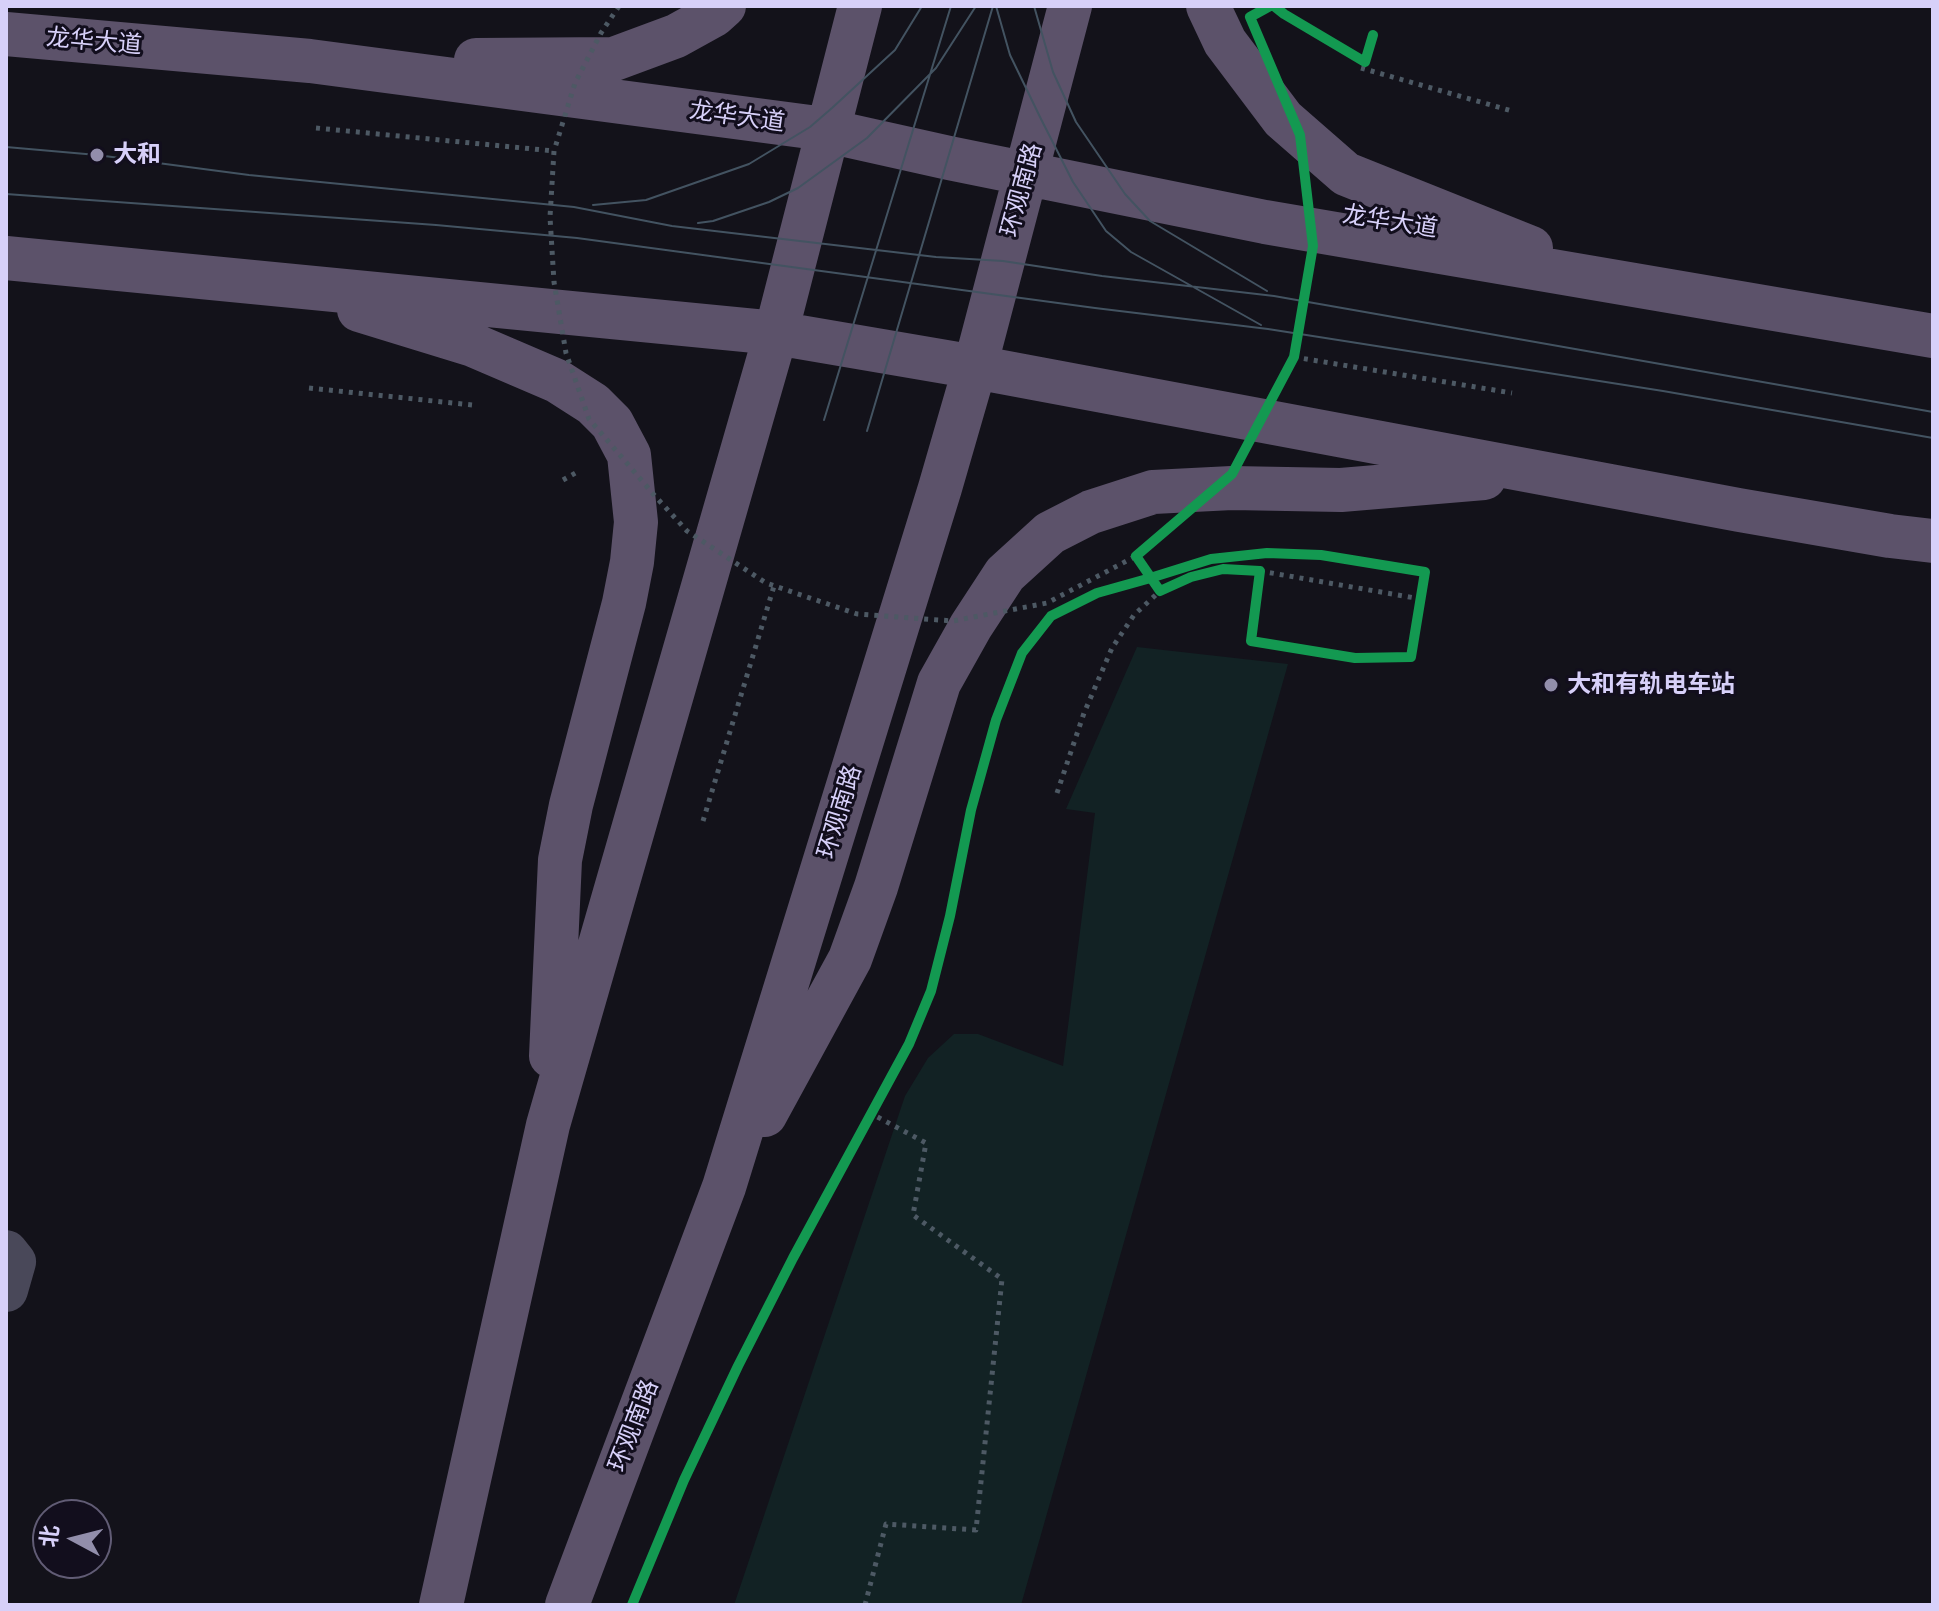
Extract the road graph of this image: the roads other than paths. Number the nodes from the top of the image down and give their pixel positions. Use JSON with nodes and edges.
{"nodes":[{"id":1,"x":724,"y":6,"type":"edge"},
{"id":2,"x":860,"y":6,"type":"edge"},
{"id":3,"x":1070,"y":6,"type":"edge"},
{"id":4,"x":1208,"y":6,"type":"edge"},
{"id":5,"x":6,"y":34,"type":"edge"},
{"id":6,"x":310,"y":61,"type":"junction"},
{"id":7,"x":827,"y":130,"type":"junction"},
{"id":8,"x":1026,"y":174,"type":"junction"},
{"id":9,"x":6,"y":258,"type":"edge"},
{"id":10,"x":1607,"y":279,"type":"junction"},
{"id":11,"x":268,"y":282,"type":"junction"},
{"id":12,"x":776,"y":333,"type":"junction"},
{"id":13,"x":1933,"y":336,"type":"edge"},
{"id":14,"x":975,"y":367,"type":"junction"},
{"id":15,"x":1539,"y":473,"type":"junction"},
{"id":16,"x":1933,"y":541,"type":"edge"},
{"id":17,"x":548,"y":1125,"type":"junction"},
{"id":18,"x":724,"y":1187,"type":"junction"},
{"id":19,"x":6,"y":1252,"type":"edge"},
{"id":20,"x":6,"y":1290,"type":"edge"},
{"id":21,"x":441,"y":1605,"type":"edge"},
{"id":22,"x":567,"y":1605,"type":"edge"}],
"edges":[{"from":1,"to":6,"type":"main road"},
{"from":2,"to":7,"type":"main road"},
{"from":3,"to":8,"type":"main road","name":"环观南路"},
{"from":4,"to":10,"type":"main road"},
{"from":5,"to":6,"type":"main road","name":"龙华大道"},
{"from":6,"to":7,"type":"main road","name":"龙华大道"},
{"from":7,"to":8,"type":"main road","name":"龙华大道"},
{"from":7,"to":12,"type":"main road"},
{"from":8,"to":10,"type":"main road","name":"龙华大道"},
{"from":8,"to":14,"type":"main road","name":"环观南路"},
{"from":9,"to":11,"type":"main road"},
{"from":10,"to":13,"type":"main road","name":"龙华大道"},
{"from":11,"to":12,"type":"main road"},
{"from":11,"to":17,"type":"main road"},
{"from":12,"to":14,"type":"main road"},
{"from":12,"to":17,"type":"main road"},
{"from":14,"to":15,"type":"main road"},
{"from":14,"to":18,"type":"main road","name":"环观南路"},
{"from":15,"to":16,"type":"main road"},
{"from":15,"to":18,"type":"main road"},
{"from":17,"to":21,"type":"main road"},
{"from":18,"to":22,"type":"main road","name":"环观南路"},
{"from":19,"to":20,"type":"street"}]}
